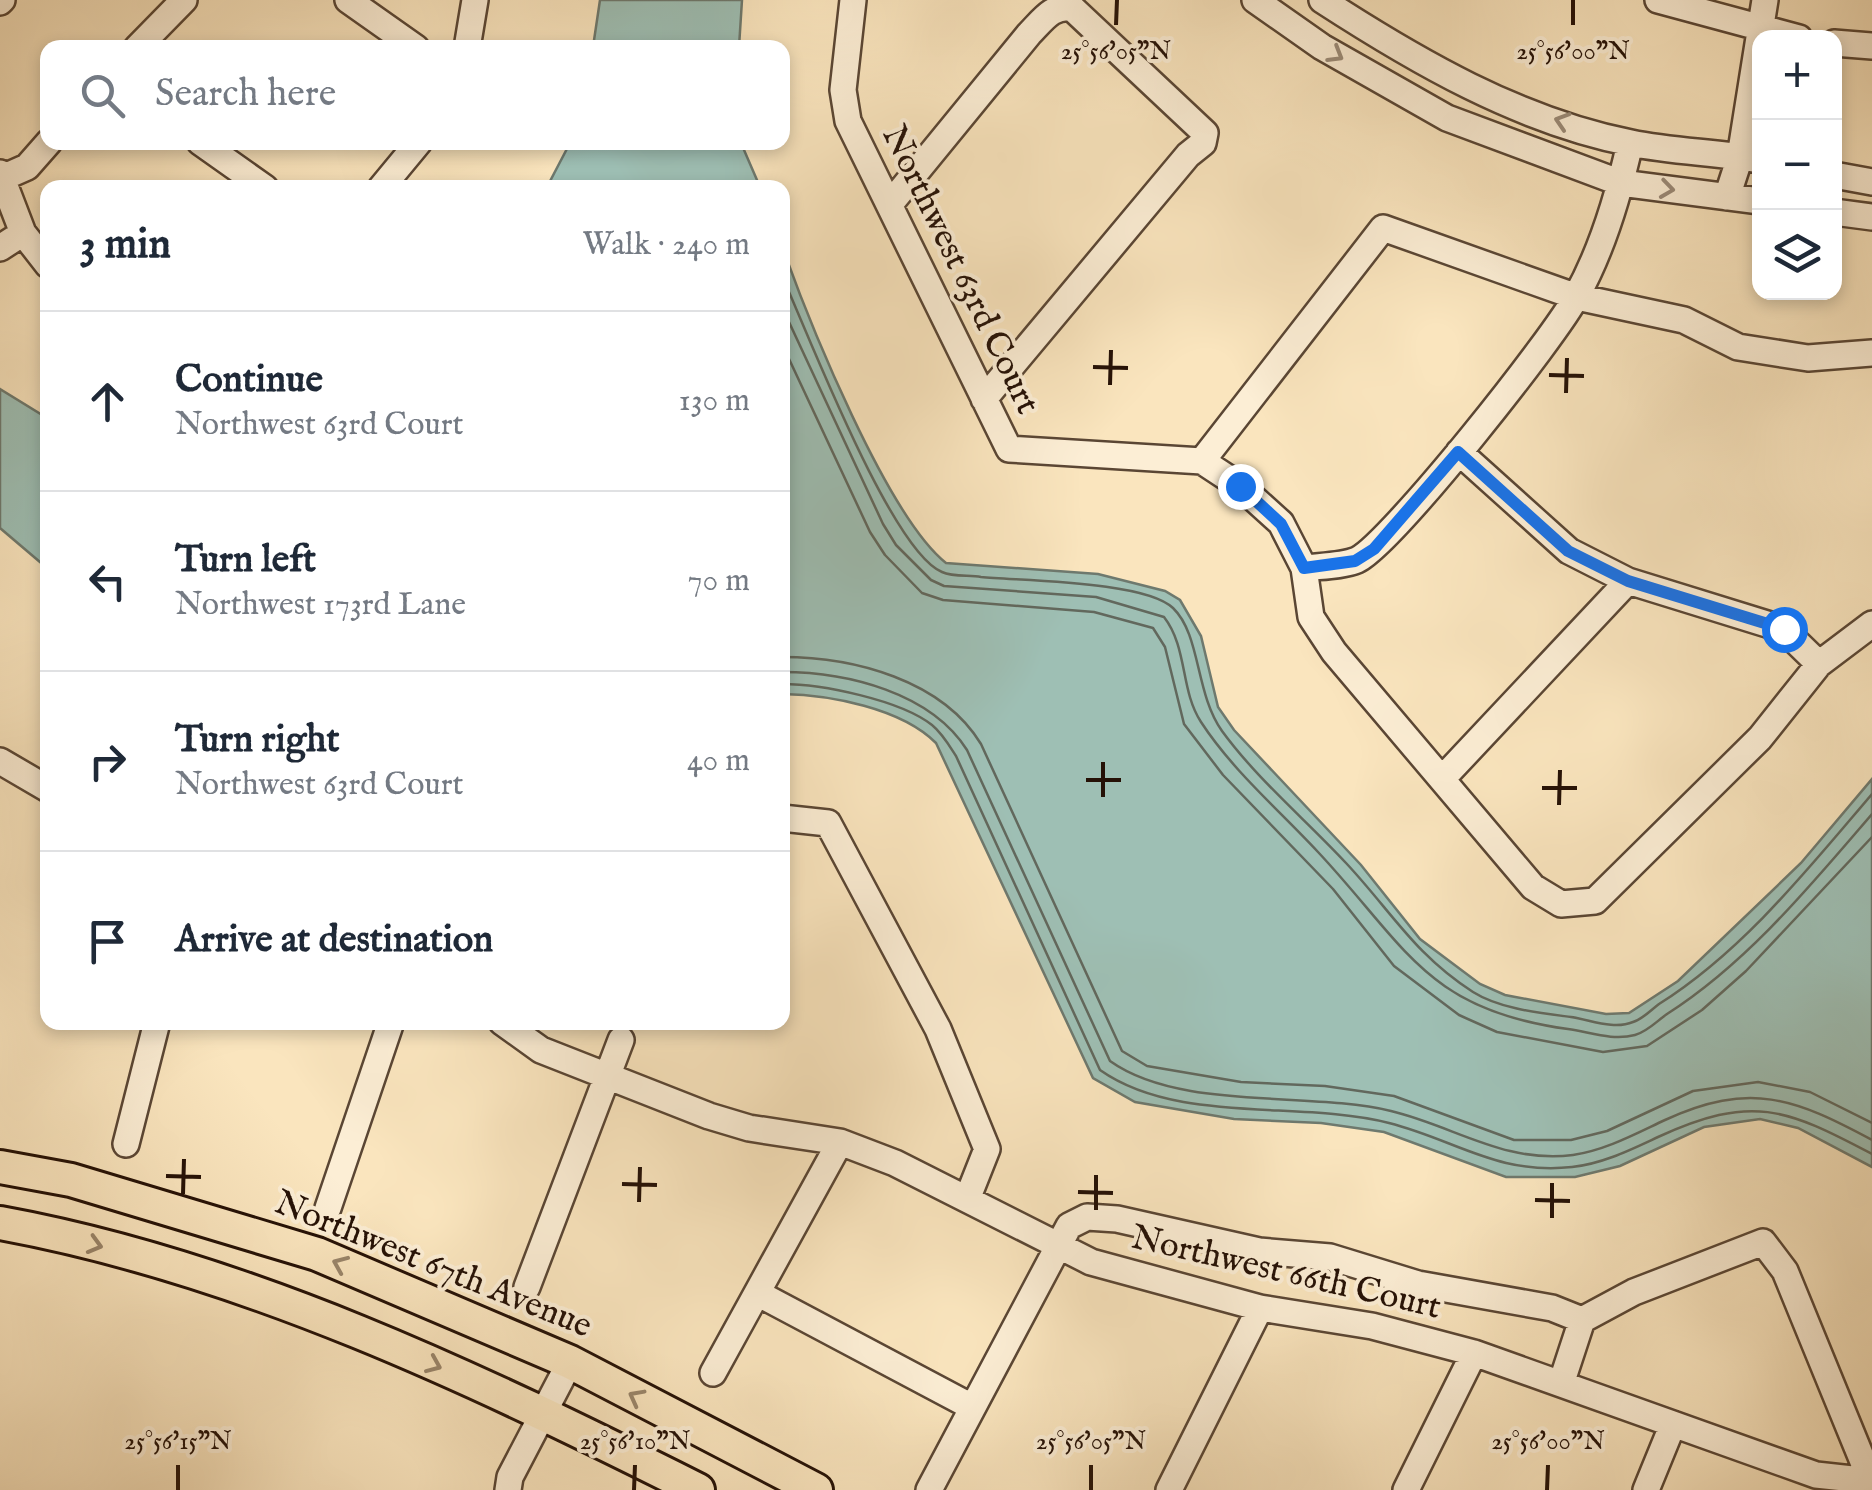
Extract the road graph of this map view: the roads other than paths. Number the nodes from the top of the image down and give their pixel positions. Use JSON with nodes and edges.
{"nodes":[{"id":1,"x":184,"y":0,"type":"edge"},
{"id":2,"x":348,"y":0,"type":"edge"},
{"id":3,"x":475,"y":0,"type":"edge"},
{"id":4,"x":853,"y":0,"type":"edge"},
{"id":5,"x":1256,"y":0,"type":"edge"},
{"id":6,"x":1322,"y":0,"type":"edge"},
{"id":7,"x":1658,"y":0,"type":"edge"},
{"id":8,"x":1765,"y":0,"type":"edge"},
{"id":9,"x":1761,"y":30,"type":"joint"},
{"id":10,"x":145,"y":40,"type":"edge"},
{"id":11,"x":405,"y":40,"type":"edge"},
{"id":12,"x":468,"y":40,"type":"edge"},
{"id":13,"x":1842,"y":43,"type":"edge"},
{"id":14,"x":1872,"y":46,"type":"edge"},
{"id":15,"x":1753,"y":120,"type":"edge"},
{"id":16,"x":1630,"y":143,"type":"junction"},
{"id":17,"x":43,"y":150,"type":"edge"},
{"id":18,"x":211,"y":150,"type":"edge"},
{"id":19,"x":412,"y":150,"type":"edge"},
{"id":20,"x":1750,"y":159,"type":"edge"},
{"id":21,"x":1,"y":176,"type":"edge"},
{"id":22,"x":1842,"y":176,"type":"edge"},
{"id":23,"x":254,"y":180,"type":"edge"},
{"id":24,"x":387,"y":180,"type":"edge"},
{"id":25,"x":1872,"y":182,"type":"edge"},
{"id":26,"x":1621,"y":183,"type":"junction"},
{"id":27,"x":1727,"y":197,"type":"junction"},
{"id":28,"x":1752,"y":200,"type":"edge"},
{"id":29,"x":890,"y":204,"type":"junction"},
{"id":30,"x":1842,"y":213,"type":"edge"},
{"id":31,"x":1872,"y":217,"type":"edge"},
{"id":32,"x":23,"y":233,"type":"junction"},
{"id":33,"x":0,"y":248,"type":"edge"},
{"id":34,"x":40,"y":254,"type":"edge"},
{"id":35,"x":1577,"y":296,"type":"junction"},
{"id":36,"x":1872,"y":353,"type":"edge"},
{"id":37,"x":984,"y":399,"type":"junction"},
{"id":38,"x":1458,"y":452,"type":"junction"},
{"id":39,"x":1202,"y":462,"type":"junction"},
{"id":40,"x":1304,"y":568,"type":"junction"},
{"id":41,"x":1628,"y":581,"type":"junction"},
{"id":42,"x":1872,"y":624,"type":"edge"},
{"id":43,"x":1819,"y":664,"type":"junction"},
{"id":44,"x":0,"y":760,"type":"edge"},
{"id":45,"x":1442,"y":779,"type":"junction"},
{"id":46,"x":40,"y":784,"type":"edge"},
{"id":47,"x":790,"y":819,"type":"edge"},
{"id":48,"x":155,"y":1030,"type":"edge"},
{"id":49,"x":388,"y":1030,"type":"edge"},
{"id":50,"x":513,"y":1030,"type":"edge"},
{"id":51,"x":622,"y":1040,"type":"dead end"},
{"id":52,"x":607,"y":1077,"type":"junction"},
{"id":53,"x":840,"y":1142,"type":"junction"},
{"id":54,"x":126,"y":1144,"type":"dead end"},
{"id":55,"x":0,"y":1167,"type":"edge"},
{"id":56,"x":968,"y":1197,"type":"junction"},
{"id":57,"x":328,"y":1208,"type":"dead end"},
{"id":58,"x":0,"y":1223,"type":"edge"},
{"id":59,"x":1058,"y":1249,"type":"junction"},
{"id":60,"x":527,"y":1287,"type":"dead end"},
{"id":61,"x":759,"y":1294,"type":"junction"},
{"id":62,"x":1260,"y":1308,"type":"junction"},
{"id":63,"x":1582,"y":1320,"type":"junction"},
{"id":64,"x":1474,"y":1353,"type":"junction"},
{"id":65,"x":570,"y":1362,"type":"junction"},
{"id":66,"x":713,"y":1374,"type":"dead end"},
{"id":67,"x":1562,"y":1381,"type":"junction"},
{"id":68,"x":972,"y":1407,"type":"junction"},
{"id":69,"x":544,"y":1413,"type":"junction"},
{"id":70,"x":1672,"y":1424,"type":"junction"},
{"id":71,"x":1871,"y":1481,"type":"edge"},
{"id":72,"x":508,"y":1490,"type":"edge"},
{"id":73,"x":698,"y":1490,"type":"edge"},
{"id":74,"x":816,"y":1490,"type":"edge"},
{"id":75,"x":929,"y":1490,"type":"edge"},
{"id":76,"x":1168,"y":1490,"type":"edge"},
{"id":77,"x":1406,"y":1490,"type":"edge"},
{"id":78,"x":1646,"y":1490,"type":"edge"},
{"id":79,"x":1868,"y":1490,"type":"edge"}],
"edges":[{"from":1,"to":10,"type":"street"},
{"from":2,"to":11,"type":"street"},
{"from":3,"to":12,"type":"street"},
{"from":4,"to":29,"type":"street","name":"Northwest 63rd Court"},
{"from":5,"to":26,"type":"street","one_way":true},
{"from":16,"to":6,"type":"street","one_way":true},
{"from":7,"to":9,"type":"street"},
{"from":8,"to":9,"type":"street"},
{"from":13,"to":14,"type":"street"},
{"from":15,"to":20,"type":"street"},
{"from":16,"to":20,"type":"street"},
{"from":16,"to":26,"type":"street"},
{"from":17,"to":21,"type":"street"},
{"from":18,"to":23,"type":"street"},
{"from":19,"to":24,"type":"street"},
{"from":20,"to":27,"type":"street"},
{"from":21,"to":32,"type":"street"},
{"from":22,"to":25,"type":"street"},
{"from":26,"to":27,"type":"street","one_way":true},
{"from":26,"to":35,"type":"street"},
{"from":27,"to":28,"type":"street"},
{"from":29,"to":37,"type":"street","name":"Northwest 63rd Court"},
{"from":29,"to":37,"type":"street"},
{"from":30,"to":31,"type":"street"},
{"from":32,"to":33,"type":"street"},
{"from":32,"to":34,"type":"street"},
{"from":35,"to":36,"type":"street"},
{"from":35,"to":38,"type":"street"},
{"from":35,"to":39,"type":"street"},
{"from":37,"to":39,"type":"street","name":"Northwest 63rd Court"},
{"from":38,"to":40,"type":"street"},
{"from":38,"to":41,"type":"street"},
{"from":39,"to":40,"type":"street","name":"Northwest 63rd Court"},
{"from":40,"to":45,"type":"street","name":"Northwest 63rd Court"},
{"from":41,"to":43,"type":"street"},
{"from":41,"to":45,"type":"street"},
{"from":42,"to":43,"type":"street"},
{"from":43,"to":45,"type":"street","name":"Northwest 63rd Court"},
{"from":44,"to":46,"type":"street"},
{"from":47,"to":56,"type":"street"},
{"from":48,"to":54,"type":"street"},
{"from":49,"to":57,"type":"street"},
{"from":50,"to":52,"type":"street","name":"Northwest 66th Court"},
{"from":51,"to":52,"type":"street"},
{"from":52,"to":53,"type":"street","name":"Northwest 66th Court"},
{"from":52,"to":60,"type":"street"},
{"from":53,"to":56,"type":"street","name":"Northwest 66th Court"},
{"from":53,"to":61,"type":"street"},
{"from":65,"to":55,"type":"main road","name":"Northwest 67th Avenue","one_way":true},
{"from":56,"to":59,"type":"street","name":"Northwest 66th Court"},
{"from":58,"to":69,"type":"main road","one_way":true},
{"from":59,"to":62,"type":"street","name":"Northwest 66th Court"},
{"from":59,"to":63,"type":"street"},
{"from":59,"to":68,"type":"street"},
{"from":61,"to":66,"type":"street"},
{"from":61,"to":68,"type":"street"},
{"from":62,"to":64,"type":"street","name":"Northwest 66th Court"},
{"from":62,"to":76,"type":"street"},
{"from":63,"to":67,"type":"street"},
{"from":63,"to":71,"type":"street"},
{"from":64,"to":67,"type":"street","name":"Northwest 66th Court"},
{"from":64,"to":77,"type":"street"},
{"from":65,"to":69,"type":"street"},
{"from":74,"to":65,"type":"main road","name":"Northwest 67th Avenue","one_way":true},
{"from":67,"to":70,"type":"street","name":"Northwest 66th Court"},
{"from":68,"to":75,"type":"street"},
{"from":69,"to":72,"type":"street"},
{"from":69,"to":73,"type":"main road"},
{"from":70,"to":71,"type":"street","name":"Northwest 66th Court"},
{"from":70,"to":78,"type":"street"},
{"from":71,"to":79,"type":"street"}]}
